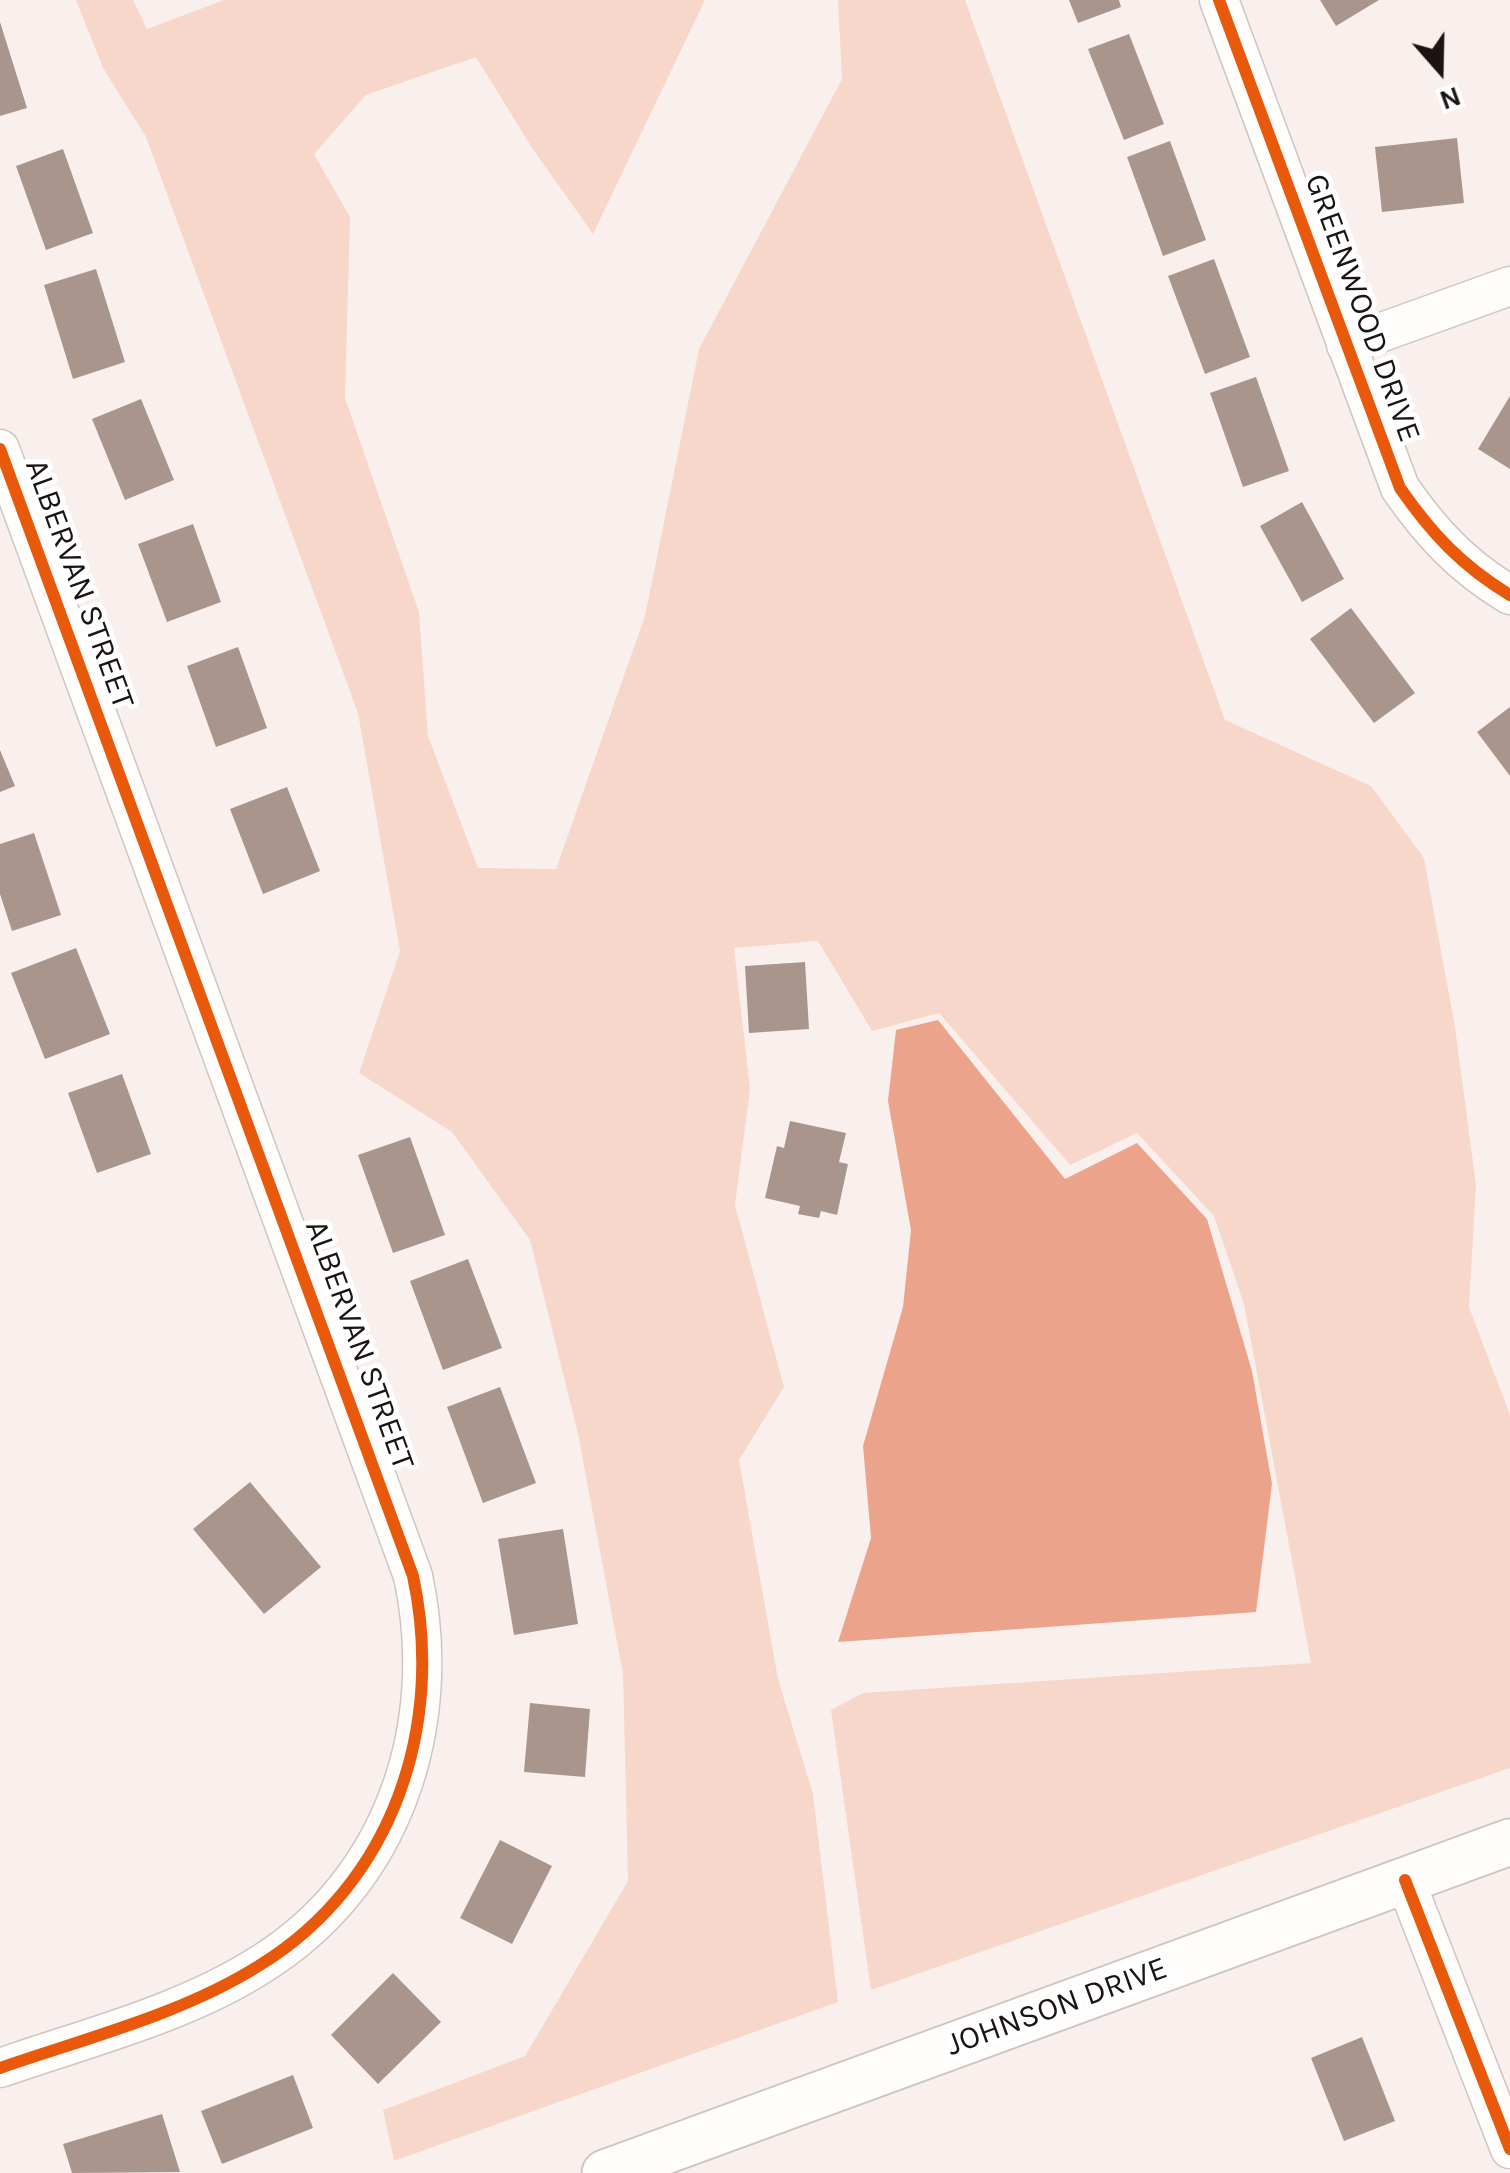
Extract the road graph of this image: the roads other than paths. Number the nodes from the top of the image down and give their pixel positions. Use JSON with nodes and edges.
{"nodes":[{"id":1,"x":1219,"y":0,"type":"edge"},
{"id":2,"x":1510,"y":286,"type":"edge"},
{"id":3,"x":1346,"y":345,"type":"junction"},
{"id":4,"x":0,"y":449,"type":"edge"},
{"id":5,"x":1510,"y":594,"type":"edge"},
{"id":6,"x":1510,"y":1842,"type":"edge"},
{"id":7,"x":1404,"y":1880,"type":"junction"},
{"id":8,"x":0,"y":2068,"type":"edge"},
{"id":9,"x":1510,"y":2150,"type":"edge"},
{"id":10,"x":605,"y":2173,"type":"edge"}],
"edges":[{"from":1,"to":3,"type":"street","name":"GREENWOOD DRIVE"},
{"from":2,"to":3,"type":"street"},
{"from":3,"to":5,"type":"street","name":"GREENWOOD DRIVE"},
{"from":4,"to":8,"type":"street","name":"ALBERVAN STREET"},
{"from":6,"to":7,"type":"main road","name":"JOHNSON DRIVE"},
{"from":7,"to":9,"type":"street"},
{"from":7,"to":10,"type":"main road","name":"JOHNSON DRIVE"}]}
